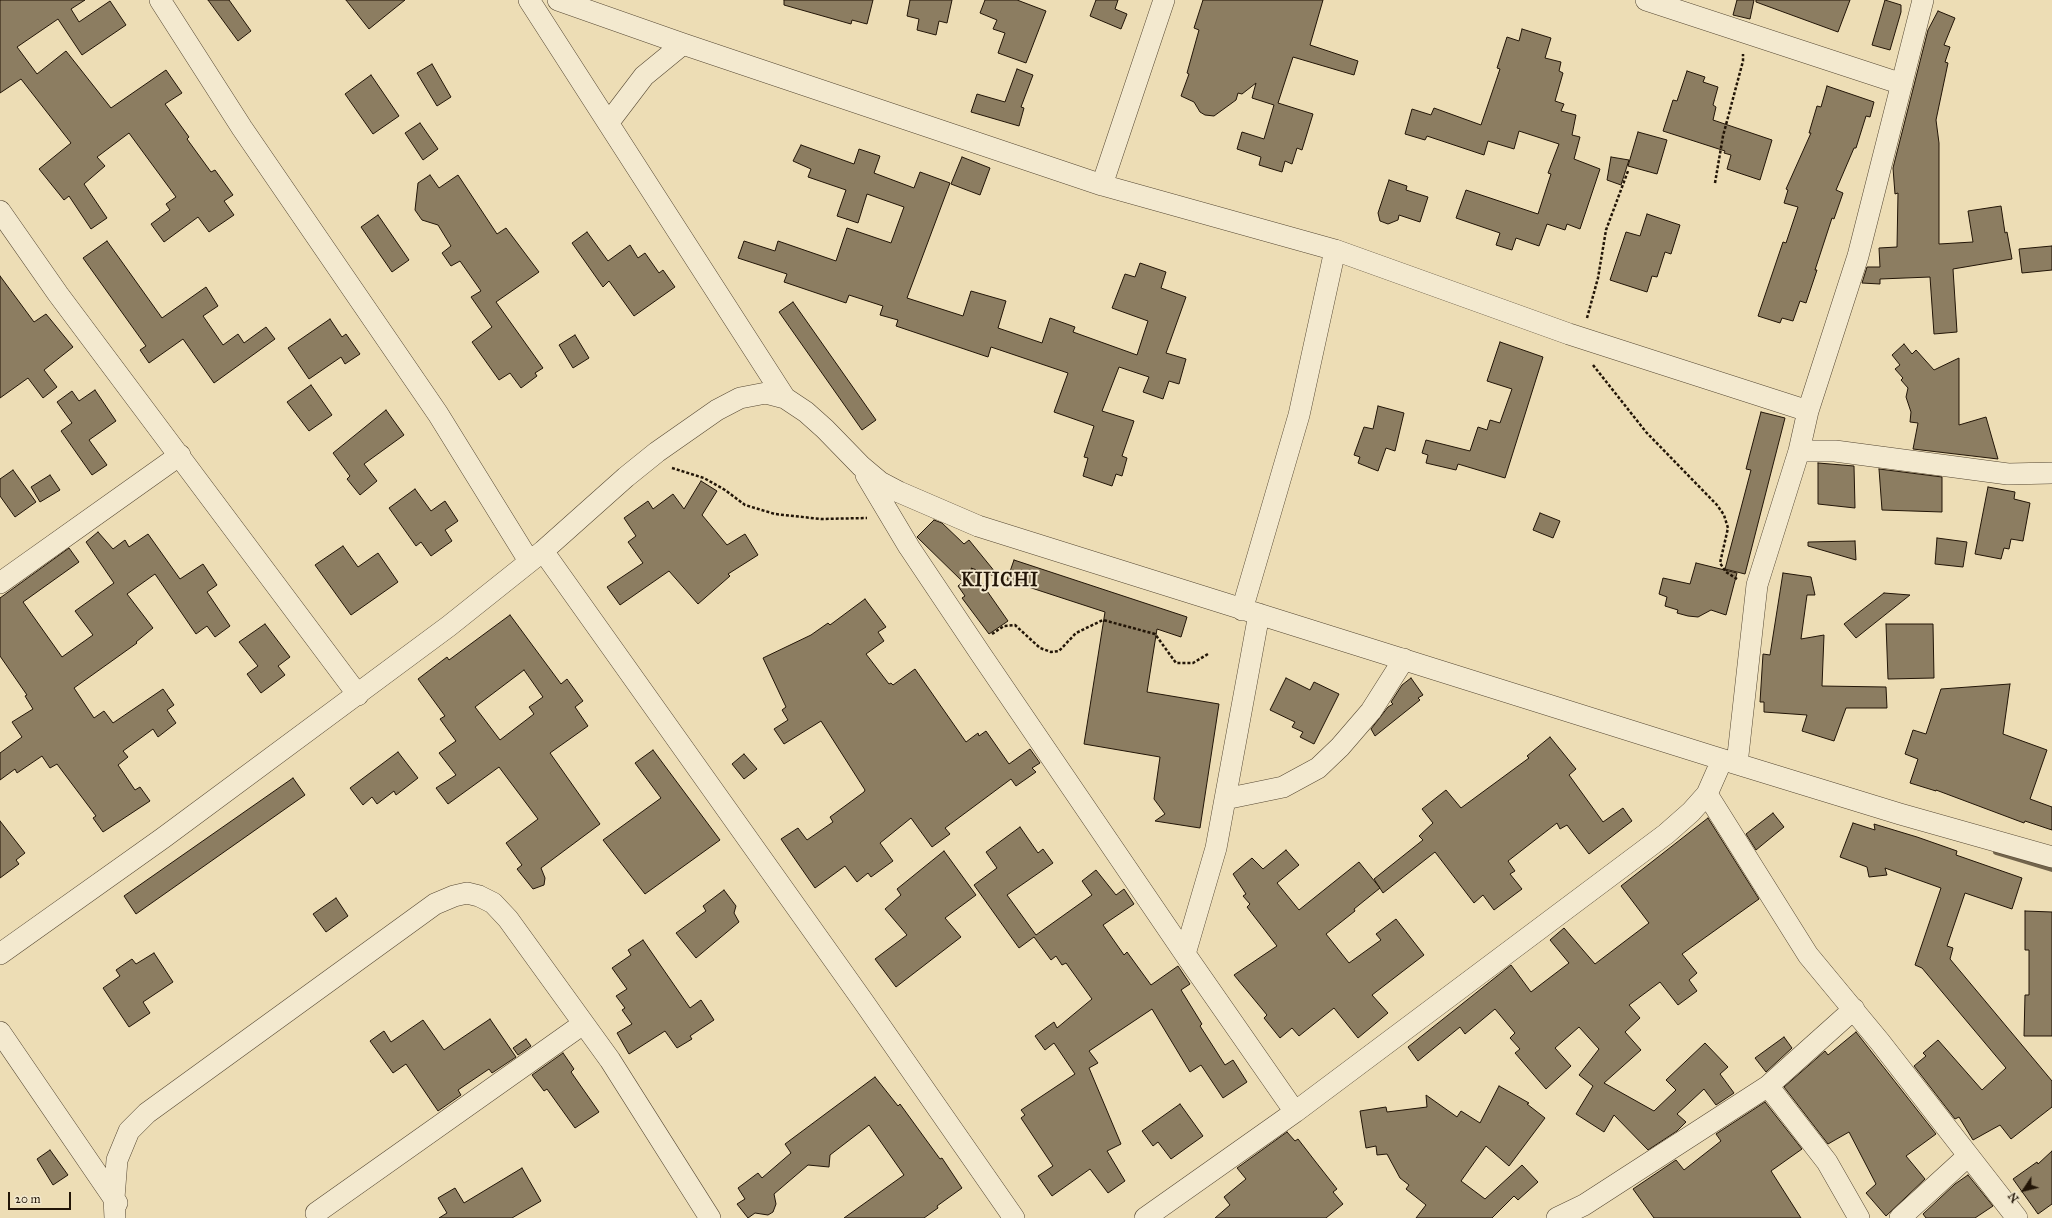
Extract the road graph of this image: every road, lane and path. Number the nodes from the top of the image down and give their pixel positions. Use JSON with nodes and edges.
{"nodes":[{"id":1,"x":160,"y":0,"type":"edge"},
{"id":2,"x":529,"y":0,"type":"edge"},
{"id":3,"x":558,"y":0,"type":"edge"},
{"id":4,"x":1164,"y":0,"type":"edge"},
{"id":5,"x":1646,"y":0,"type":"edge"},
{"id":6,"x":1923,"y":0,"type":"edge"},
{"id":7,"x":1742,"y":32,"type":"junction"},
{"id":8,"x":683,"y":44,"type":"junction"},
{"id":9,"x":1902,"y":84,"type":"junction"},
{"id":10,"x":609,"y":122,"type":"junction"},
{"id":11,"x":1628,"y":171,"type":"dead end"},
{"id":12,"x":1715,"y":182,"type":"dead end"},
{"id":13,"x":1102,"y":185,"type":"junction"},
{"id":14,"x":0,"y":211,"type":"edge"},
{"id":15,"x":1335,"y":250,"type":"junction"},
{"id":16,"x":1576,"y":336,"type":"junction"},
{"id":17,"x":785,"y":398,"type":"junction"},
{"id":18,"x":1808,"y":411,"type":"junction"},
{"id":19,"x":1799,"y":451,"type":"junction"},
{"id":20,"x":180,"y":455,"type":"junction"},
{"id":21,"x":649,"y":459,"type":"junction"},
{"id":22,"x":861,"y":466,"type":"junction"},
{"id":23,"x":2052,"y":473,"type":"edge"},
{"id":24,"x":891,"y":516,"type":"junction"},
{"id":25,"x":536,"y":556,"type":"junction"},
{"id":26,"x":0,"y":583,"type":"edge"},
{"id":27,"x":1756,"y":585,"type":"junction"},
{"id":28,"x":1250,"y":612,"type":"junction"},
{"id":29,"x":980,"y":653,"type":"junction"},
{"id":30,"x":1208,"y":654,"type":"dead end"},
{"id":31,"x":1404,"y":659,"type":"junction"},
{"id":32,"x":358,"y":695,"type":"junction"},
{"id":33,"x":1730,"y":762,"type":"junction"},
{"id":34,"x":1707,"y":794,"type":"junction"},
{"id":35,"x":1225,"y":799,"type":"junction"},
{"id":36,"x":2052,"y":857,"type":"edge"},
{"id":37,"x":0,"y":954,"type":"edge"},
{"id":38,"x":1185,"y":954,"type":"junction"},
{"id":39,"x":1854,"y":1009,"type":"junction"},
{"id":40,"x":583,"y":1024,"type":"junction"},
{"id":41,"x":0,"y":1032,"type":"edge"},
{"id":42,"x":1768,"y":1086,"type":"junction"},
{"id":43,"x":1295,"y":1112,"type":"junction"},
{"id":44,"x":1968,"y":1156,"type":"junction"},
{"id":45,"x":115,"y":1208,"type":"edge"},
{"id":46,"x":316,"y":1213,"type":"dead end"},
{"id":47,"x":129,"y":1218,"type":"edge"},
{"id":48,"x":710,"y":1218,"type":"edge"},
{"id":49,"x":1014,"y":1218,"type":"edge"},
{"id":50,"x":1144,"y":1218,"type":"edge"},
{"id":51,"x":1558,"y":1218,"type":"edge"},
{"id":52,"x":1859,"y":1218,"type":"edge"},
{"id":53,"x":1900,"y":1218,"type":"edge"},
{"id":54,"x":2017,"y":1218,"type":"edge"}],
"edges":[{"from":1,"to":25,"type":"street"},
{"from":2,"to":10,"type":"street"},
{"from":3,"to":8,"type":"street"},
{"from":4,"to":13,"type":"street"},
{"from":5,"to":7,"type":"street"},
{"from":6,"to":9,"type":"street"},
{"from":7,"to":9,"type":"street"},
{"from":7,"to":12,"type":"path"},
{"from":8,"to":10,"type":"street"},
{"from":8,"to":13,"type":"street"},
{"from":9,"to":18,"type":"street"},
{"from":10,"to":17,"type":"street"},
{"from":11,"to":16,"type":"path"},
{"from":13,"to":15,"type":"street"},
{"from":14,"to":20,"type":"street"},
{"from":15,"to":16,"type":"street"},
{"from":15,"to":28,"type":"street"},
{"from":16,"to":18,"type":"street"},
{"from":16,"to":27,"type":"path"},
{"from":17,"to":21,"type":"street"},
{"from":17,"to":22,"type":"street"},
{"from":18,"to":19,"type":"street"},
{"from":19,"to":23,"type":"street"},
{"from":19,"to":27,"type":"street"},
{"from":20,"to":26,"type":"street"},
{"from":20,"to":32,"type":"street"},
{"from":21,"to":24,"type":"path"},
{"from":21,"to":25,"type":"street"},
{"from":22,"to":24,"type":"street"},
{"from":22,"to":28,"type":"street"},
{"from":24,"to":29,"type":"street"},
{"from":25,"to":32,"type":"street"},
{"from":25,"to":49,"type":"street"},
{"from":27,"to":33,"type":"street"},
{"from":28,"to":31,"type":"street"},
{"from":28,"to":35,"type":"street"},
{"from":29,"to":30,"type":"path"},
{"from":29,"to":38,"type":"street"},
{"from":31,"to":33,"type":"street"},
{"from":31,"to":35,"type":"street"},
{"from":32,"to":37,"type":"street"},
{"from":33,"to":34,"type":"street"},
{"from":33,"to":36,"type":"street"},
{"from":34,"to":39,"type":"street"},
{"from":34,"to":43,"type":"street"},
{"from":35,"to":38,"type":"street"},
{"from":38,"to":43,"type":"street"},
{"from":39,"to":42,"type":"street"},
{"from":39,"to":44,"type":"street"},
{"from":40,"to":45,"type":"street"},
{"from":40,"to":46,"type":"street"},
{"from":40,"to":48,"type":"street"},
{"from":41,"to":45,"type":"street"},
{"from":42,"to":51,"type":"street"},
{"from":42,"to":52,"type":"street"},
{"from":43,"to":50,"type":"street"},
{"from":44,"to":53,"type":"street"},
{"from":44,"to":54,"type":"street"},
{"from":45,"to":47,"type":"street"}]}
